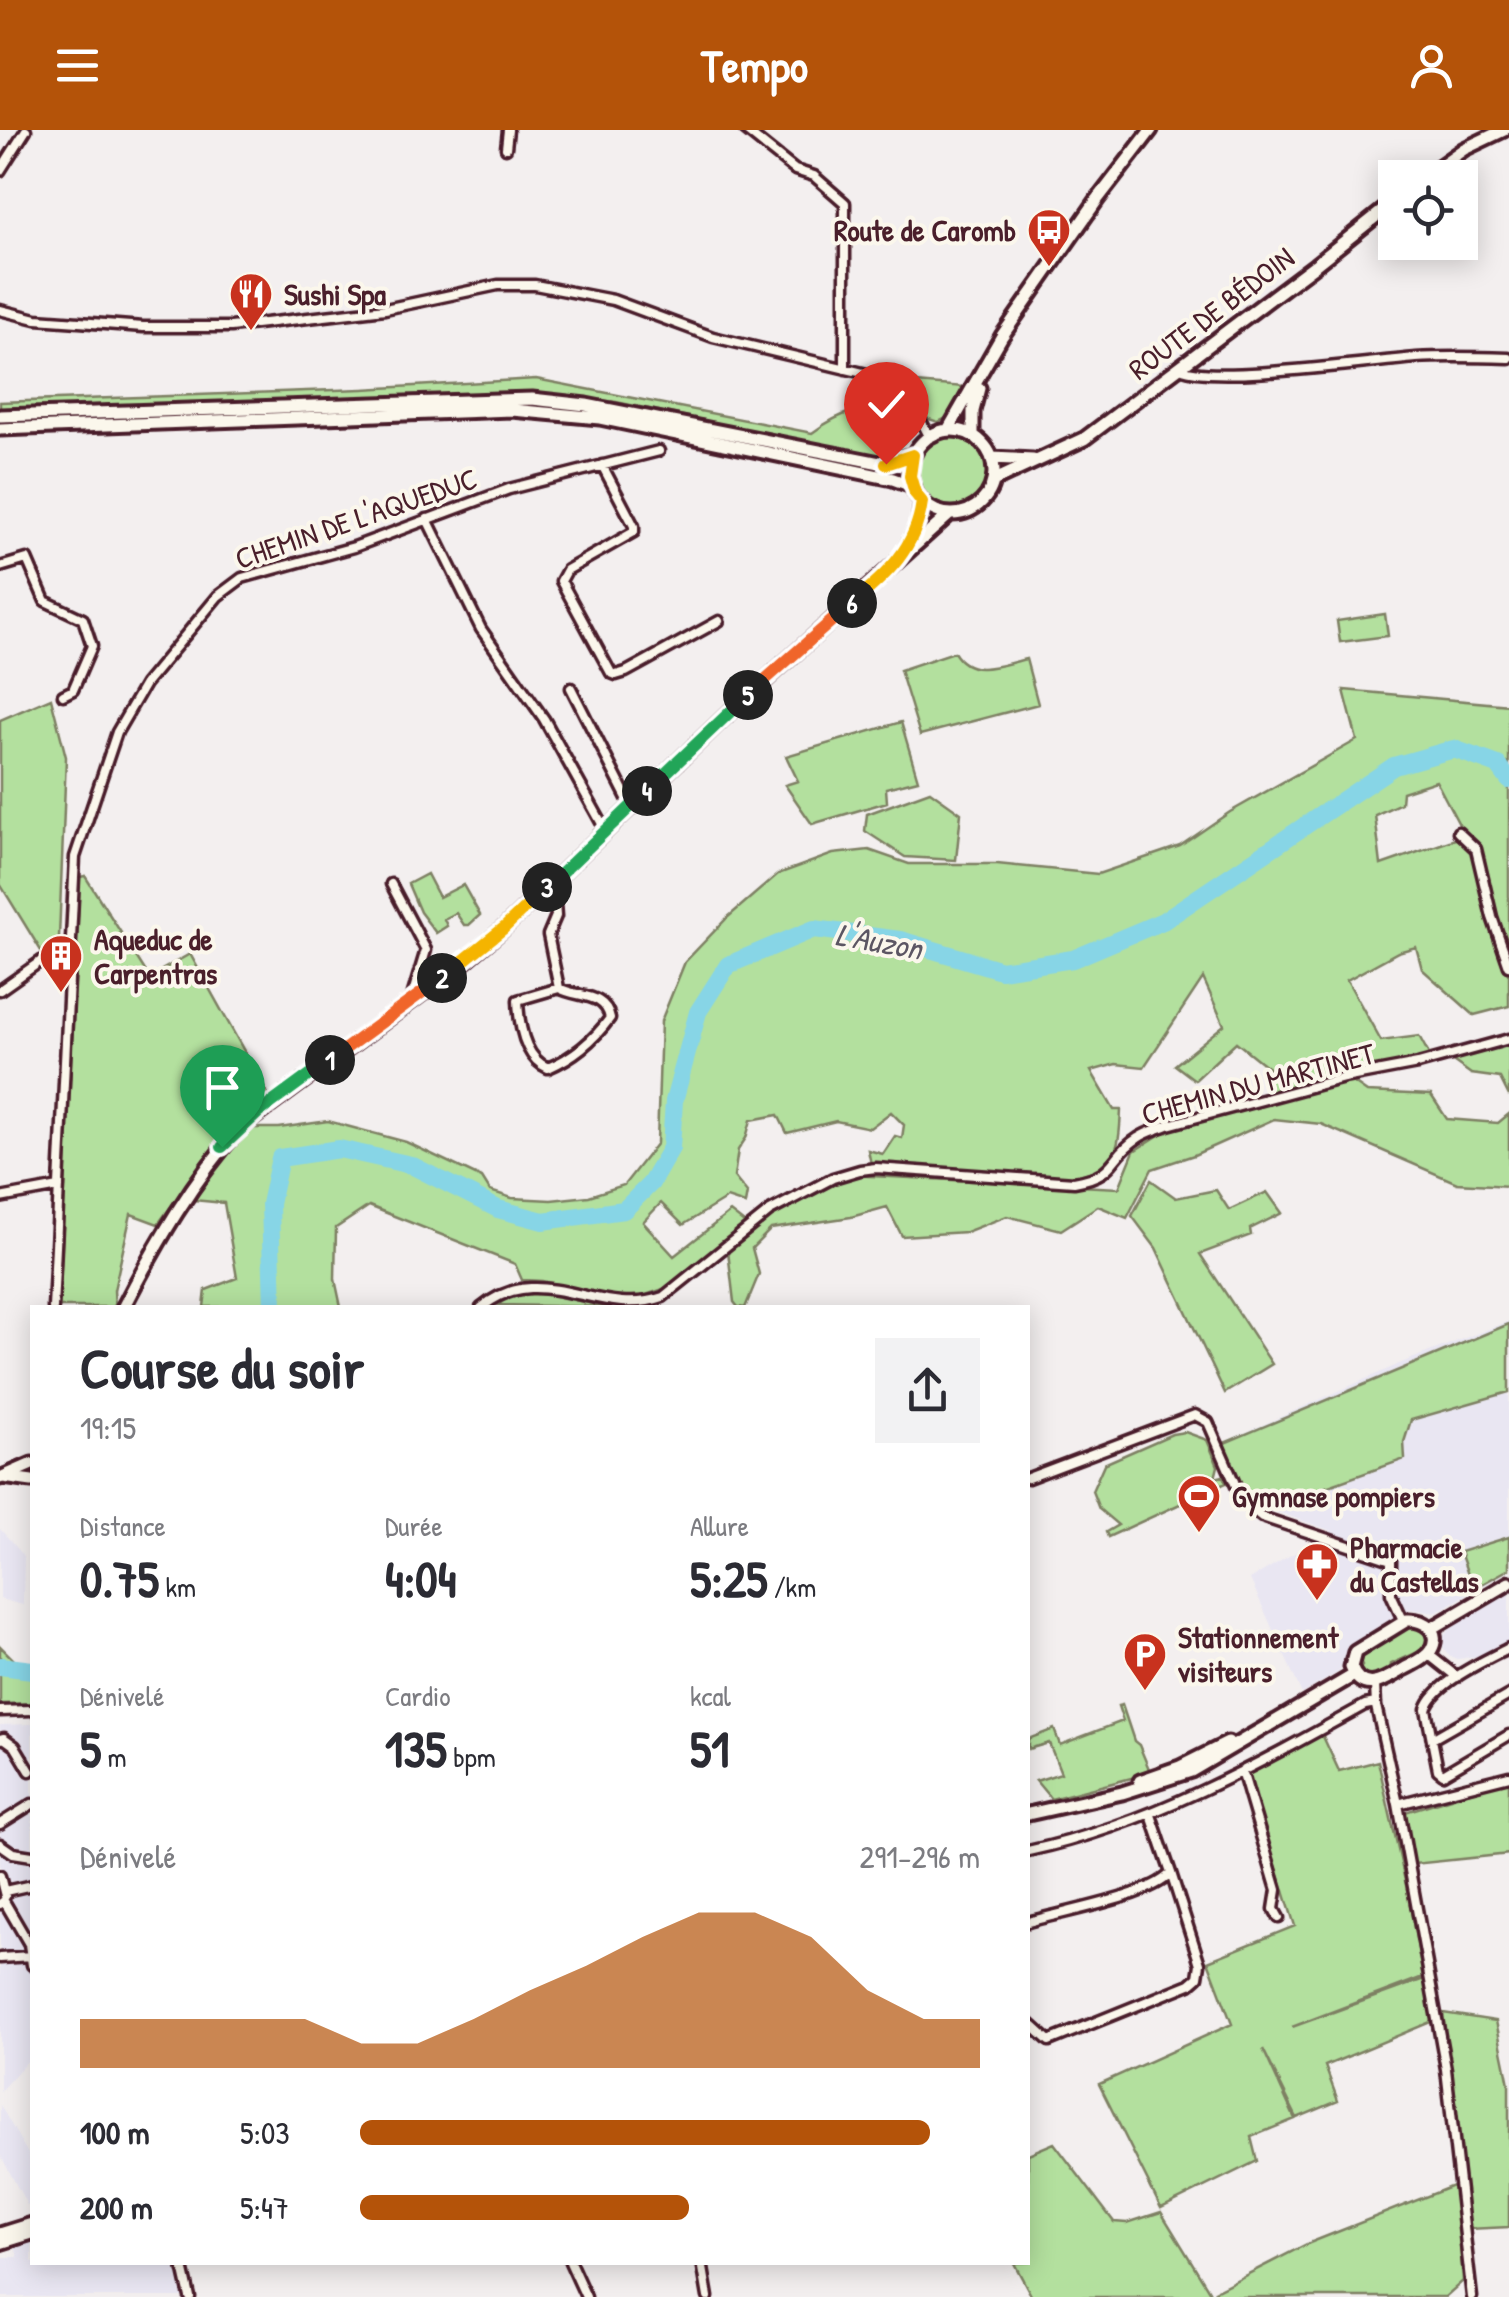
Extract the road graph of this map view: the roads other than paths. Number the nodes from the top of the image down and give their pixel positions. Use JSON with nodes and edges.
{"nodes":[{"id":1,"x":26,"y":130,"type":"edge"},
{"id":2,"x":508,"y":130,"type":"edge"},
{"id":3,"x":745,"y":130,"type":"edge"},
{"id":4,"x":1504,"y":130,"type":"edge"},
{"id":5,"x":1147,"y":131,"type":"edge"},
{"id":6,"x":506,"y":148,"type":"dead end"},
{"id":7,"x":1449,"y":160,"type":"edge"},
{"id":8,"x":0,"y":172,"type":"edge"},
{"id":9,"x":1378,"y":214,"type":"edge"},
{"id":10,"x":0,"y":310,"type":"edge"},
{"id":11,"x":1509,"y":358,"type":"edge"},
{"id":12,"x":986,"y":365,"type":"junction"},
{"id":13,"x":1179,"y":367,"type":"junction"},
{"id":14,"x":844,"y":370,"type":"junction"},
{"id":15,"x":0,"y":416,"type":"edge"},
{"id":16,"x":0,"y":428,"type":"edge"},
{"id":17,"x":948,"y":430,"type":"junction"},
{"id":18,"x":973,"y":435,"type":"junction"},
{"id":19,"x":929,"y":436,"type":"junction"},
{"id":20,"x":659,"y":452,"type":"dead end"},
{"id":21,"x":913,"y":455,"type":"junction"},
{"id":22,"x":1050,"y":456,"type":"junction"},
{"id":23,"x":992,"y":458,"type":"junction"},
{"id":24,"x":602,"y":465,"type":"junction"},
{"id":25,"x":993,"y":482,"type":"junction"},
{"id":26,"x":912,"y":486,"type":"junction"},
{"id":27,"x":922,"y":502,"type":"junction"},
{"id":28,"x":950,"y":514,"type":"junction"},
{"id":29,"x":427,"y":519,"type":"junction"},
{"id":30,"x":899,"y":560,"type":"junction"},
{"id":31,"x":0,"y":566,"type":"edge"},
{"id":32,"x":719,"y":621,"type":"dead end"},
{"id":33,"x":571,"y":688,"type":"dead end"},
{"id":34,"x":62,"y":695,"type":"dead end"},
{"id":35,"x":631,"y":806,"type":"junction"},
{"id":36,"x":606,"y":831,"type":"junction"},
{"id":37,"x":1458,"y":832,"type":"dead end"},
{"id":38,"x":391,"y":884,"type":"dead end"},
{"id":39,"x":550,"y":884,"type":"junction"},
{"id":40,"x":538,"y":896,"type":"junction"},
{"id":41,"x":555,"y":908,"type":"junction"},
{"id":42,"x":1509,"y":966,"type":"edge"},
{"id":43,"x":69,"y":969,"type":"junction"},
{"id":44,"x":559,"y":988,"type":"junction"},
{"id":45,"x":0,"y":990,"type":"edge"},
{"id":46,"x":411,"y":1000,"type":"junction"},
{"id":47,"x":1509,"y":1040,"type":"edge"},
{"id":48,"x":58,"y":1187,"type":"junction"},
{"id":49,"x":0,"y":1198,"type":"edge"},
{"id":50,"x":53,"y":1305,"type":"edge"},
{"id":51,"x":125,"y":1305,"type":"edge"},
{"id":52,"x":485,"y":1305,"type":"edge"},
{"id":53,"x":30,"y":1465,"type":"edge"},
{"id":54,"x":1030,"y":1477,"type":"edge"},
{"id":55,"x":1,"y":1478,"type":"edge"},
{"id":56,"x":30,"y":1481,"type":"edge"},
{"id":57,"x":1509,"y":1583,"type":"edge"},
{"id":58,"x":1404,"y":1622,"type":"junction"},
{"id":59,"x":1431,"y":1629,"type":"junction"},
{"id":60,"x":1509,"y":1648,"type":"edge"},
{"id":61,"x":1428,"y":1654,"type":"junction"},
{"id":62,"x":1354,"y":1675,"type":"junction"},
{"id":63,"x":1456,"y":1677,"type":"junction"},
{"id":64,"x":1375,"y":1684,"type":"junction"},
{"id":65,"x":1509,"y":1696,"type":"edge"},
{"id":66,"x":1376,"y":1703,"type":"junction"},
{"id":67,"x":30,"y":1710,"type":"edge"},
{"id":68,"x":0,"y":1712,"type":"edge"},
{"id":69,"x":1509,"y":1736,"type":"edge"},
{"id":70,"x":0,"y":1739,"type":"edge"},
{"id":71,"x":1432,"y":1739,"type":"junction"},
{"id":72,"x":30,"y":1771,"type":"dead end"},
{"id":73,"x":1242,"y":1771,"type":"junction"},
{"id":74,"x":1509,"y":1776,"type":"edge"},
{"id":75,"x":1398,"y":1804,"type":"junction"},
{"id":76,"x":30,"y":1805,"type":"edge"},
{"id":77,"x":1030,"y":1814,"type":"edge"},
{"id":78,"x":1151,"y":1815,"type":"junction"},
{"id":79,"x":0,"y":1824,"type":"edge"},
{"id":80,"x":0,"y":1844,"type":"edge"},
{"id":81,"x":1030,"y":1849,"type":"edge"},
{"id":82,"x":30,"y":1856,"type":"edge"},
{"id":83,"x":1171,"y":1873,"type":"junction"},
{"id":84,"x":0,"y":1876,"type":"edge"},
{"id":85,"x":30,"y":1885,"type":"edge"},
{"id":86,"x":3,"y":1899,"type":"edge"},
{"id":87,"x":1279,"y":1918,"type":"dead end"},
{"id":88,"x":1030,"y":1921,"type":"edge"},
{"id":89,"x":30,"y":1950,"type":"edge"},
{"id":90,"x":30,"y":1952,"type":"edge"},
{"id":91,"x":0,"y":1958,"type":"edge"},
{"id":92,"x":1030,"y":2024,"type":"edge"},
{"id":93,"x":30,"y":2225,"type":"edge"},
{"id":94,"x":0,"y":2234,"type":"edge"},
{"id":95,"x":30,"y":2234,"type":"edge"},
{"id":96,"x":0,"y":2242,"type":"edge"},
{"id":97,"x":183,"y":2265,"type":"edge"},
{"id":98,"x":571,"y":2265,"type":"edge"},
{"id":99,"x":703,"y":2265,"type":"edge"},
{"id":100,"x":190,"y":2297,"type":"edge"},
{"id":101,"x":586,"y":2297,"type":"edge"},
{"id":102,"x":708,"y":2297,"type":"edge"},
{"id":103,"x":1472,"y":2297,"type":"edge"}],
"edges":[{"from":1,"to":8,"type":"street"},
{"from":2,"to":6,"type":"street"},
{"from":3,"to":14,"type":"street"},
{"from":4,"to":7,"type":"main road"},
{"from":5,"to":12,"type":"main road"},
{"from":9,"to":13,"type":"main road","name":"ROUTE DE BÉDOIN"},
{"from":10,"to":14,"type":"street"},
{"from":11,"to":13,"type":"street"},
{"from":12,"to":17,"type":"main road"},
{"from":12,"to":18,"type":"main road"},
{"from":13,"to":22,"type":"main road","name":"ROUTE DE BÉDOIN"},
{"from":14,"to":19,"type":"street"},
{"from":15,"to":21,"type":"main road"},
{"from":16,"to":26,"type":"main road"},
{"from":17,"to":18,"type":"main road"},
{"from":17,"to":19,"type":"main road"},
{"from":18,"to":23,"type":"main road"},
{"from":19,"to":21,"type":"main road"},
{"from":20,"to":24,"type":"street","name":"CHEMIN DE L'AQUEDUC"},
{"from":21,"to":26,"type":"main road"},
{"from":22,"to":23,"type":"main road"},
{"from":22,"to":25,"type":"main road","name":"ROUTE DE BÉDOIN"},
{"from":23,"to":25,"type":"main road"},
{"from":24,"to":29,"type":"street","name":"CHEMIN DE L'AQUEDUC"},
{"from":24,"to":32,"type":"street"},
{"from":25,"to":28,"type":"main road"},
{"from":26,"to":27,"type":"main road"},
{"from":27,"to":28,"type":"main road"},
{"from":27,"to":30,"type":"main road"},
{"from":28,"to":30,"type":"main road"},
{"from":29,"to":36,"type":"street"},
{"from":29,"to":43,"type":"street","name":"CHEMIN DE L'AQUEDUC"},
{"from":30,"to":35,"type":"main road"},
{"from":31,"to":34,"type":"street"},
{"from":33,"to":35,"type":"street"},
{"from":35,"to":36,"type":"main road"},
{"from":36,"to":39,"type":"main road"},
{"from":37,"to":42,"type":"street"},
{"from":38,"to":46,"type":"street"},
{"from":39,"to":40,"type":"main road"},
{"from":39,"to":41,"type":"street"},
{"from":40,"to":41,"type":"street"},
{"from":40,"to":46,"type":"main road"},
{"from":41,"to":44,"type":"street"},
{"from":43,"to":45,"type":"street"},
{"from":43,"to":48,"type":"street","name":"CHEMIN DE L'AQUEDUC"},
{"from":44,"to":44,"type":"street"},
{"from":46,"to":51,"type":"main road"},
{"from":47,"to":52,"type":"street","name":"CHEMIN DU MARTINET"},
{"from":48,"to":49,"type":"street"},
{"from":48,"to":50,"type":"street","name":"CHEMIN DE L'AQUEDUC"},
{"from":53,"to":55,"type":"main road"},
{"from":54,"to":58,"type":"street"},
{"from":55,"to":56,"type":"main road"},
{"from":57,"to":59,"type":"main road"},
{"from":58,"to":59,"type":"main road"},
{"from":58,"to":62,"type":"main road"},
{"from":59,"to":61,"type":"main road"},
{"from":60,"to":63,"type":"street"},
{"from":61,"to":63,"type":"street"},
{"from":61,"to":64,"type":"main road"},
{"from":62,"to":64,"type":"main road"},
{"from":62,"to":77,"type":"main road"},
{"from":63,"to":71,"type":"street"},
{"from":64,"to":66,"type":"street"},
{"from":65,"to":71,"type":"street"},
{"from":66,"to":73,"type":"street"},
{"from":66,"to":75,"type":"street"},
{"from":67,"to":68,"type":"street"},
{"from":69,"to":71,"type":"street"},
{"from":70,"to":72,"type":"street"},
{"from":73,"to":78,"type":"street"},
{"from":73,"to":87,"type":"street"},
{"from":74,"to":75,"type":"street"},
{"from":75,"to":103,"type":"street"},
{"from":76,"to":79,"type":"street"},
{"from":78,"to":81,"type":"street"},
{"from":78,"to":83,"type":"street"},
{"from":80,"to":82,"type":"street"},
{"from":83,"to":88,"type":"street"},
{"from":83,"to":92,"type":"street"},
{"from":84,"to":86,"type":"street"},
{"from":85,"to":86,"type":"street"},
{"from":86,"to":89,"type":"street"},
{"from":90,"to":91,"type":"street"},
{"from":93,"to":94,"type":"main road"},
{"from":95,"to":96,"type":"main road"},
{"from":97,"to":100,"type":"street"},
{"from":98,"to":101,"type":"street"},
{"from":99,"to":102,"type":"street"}]}
